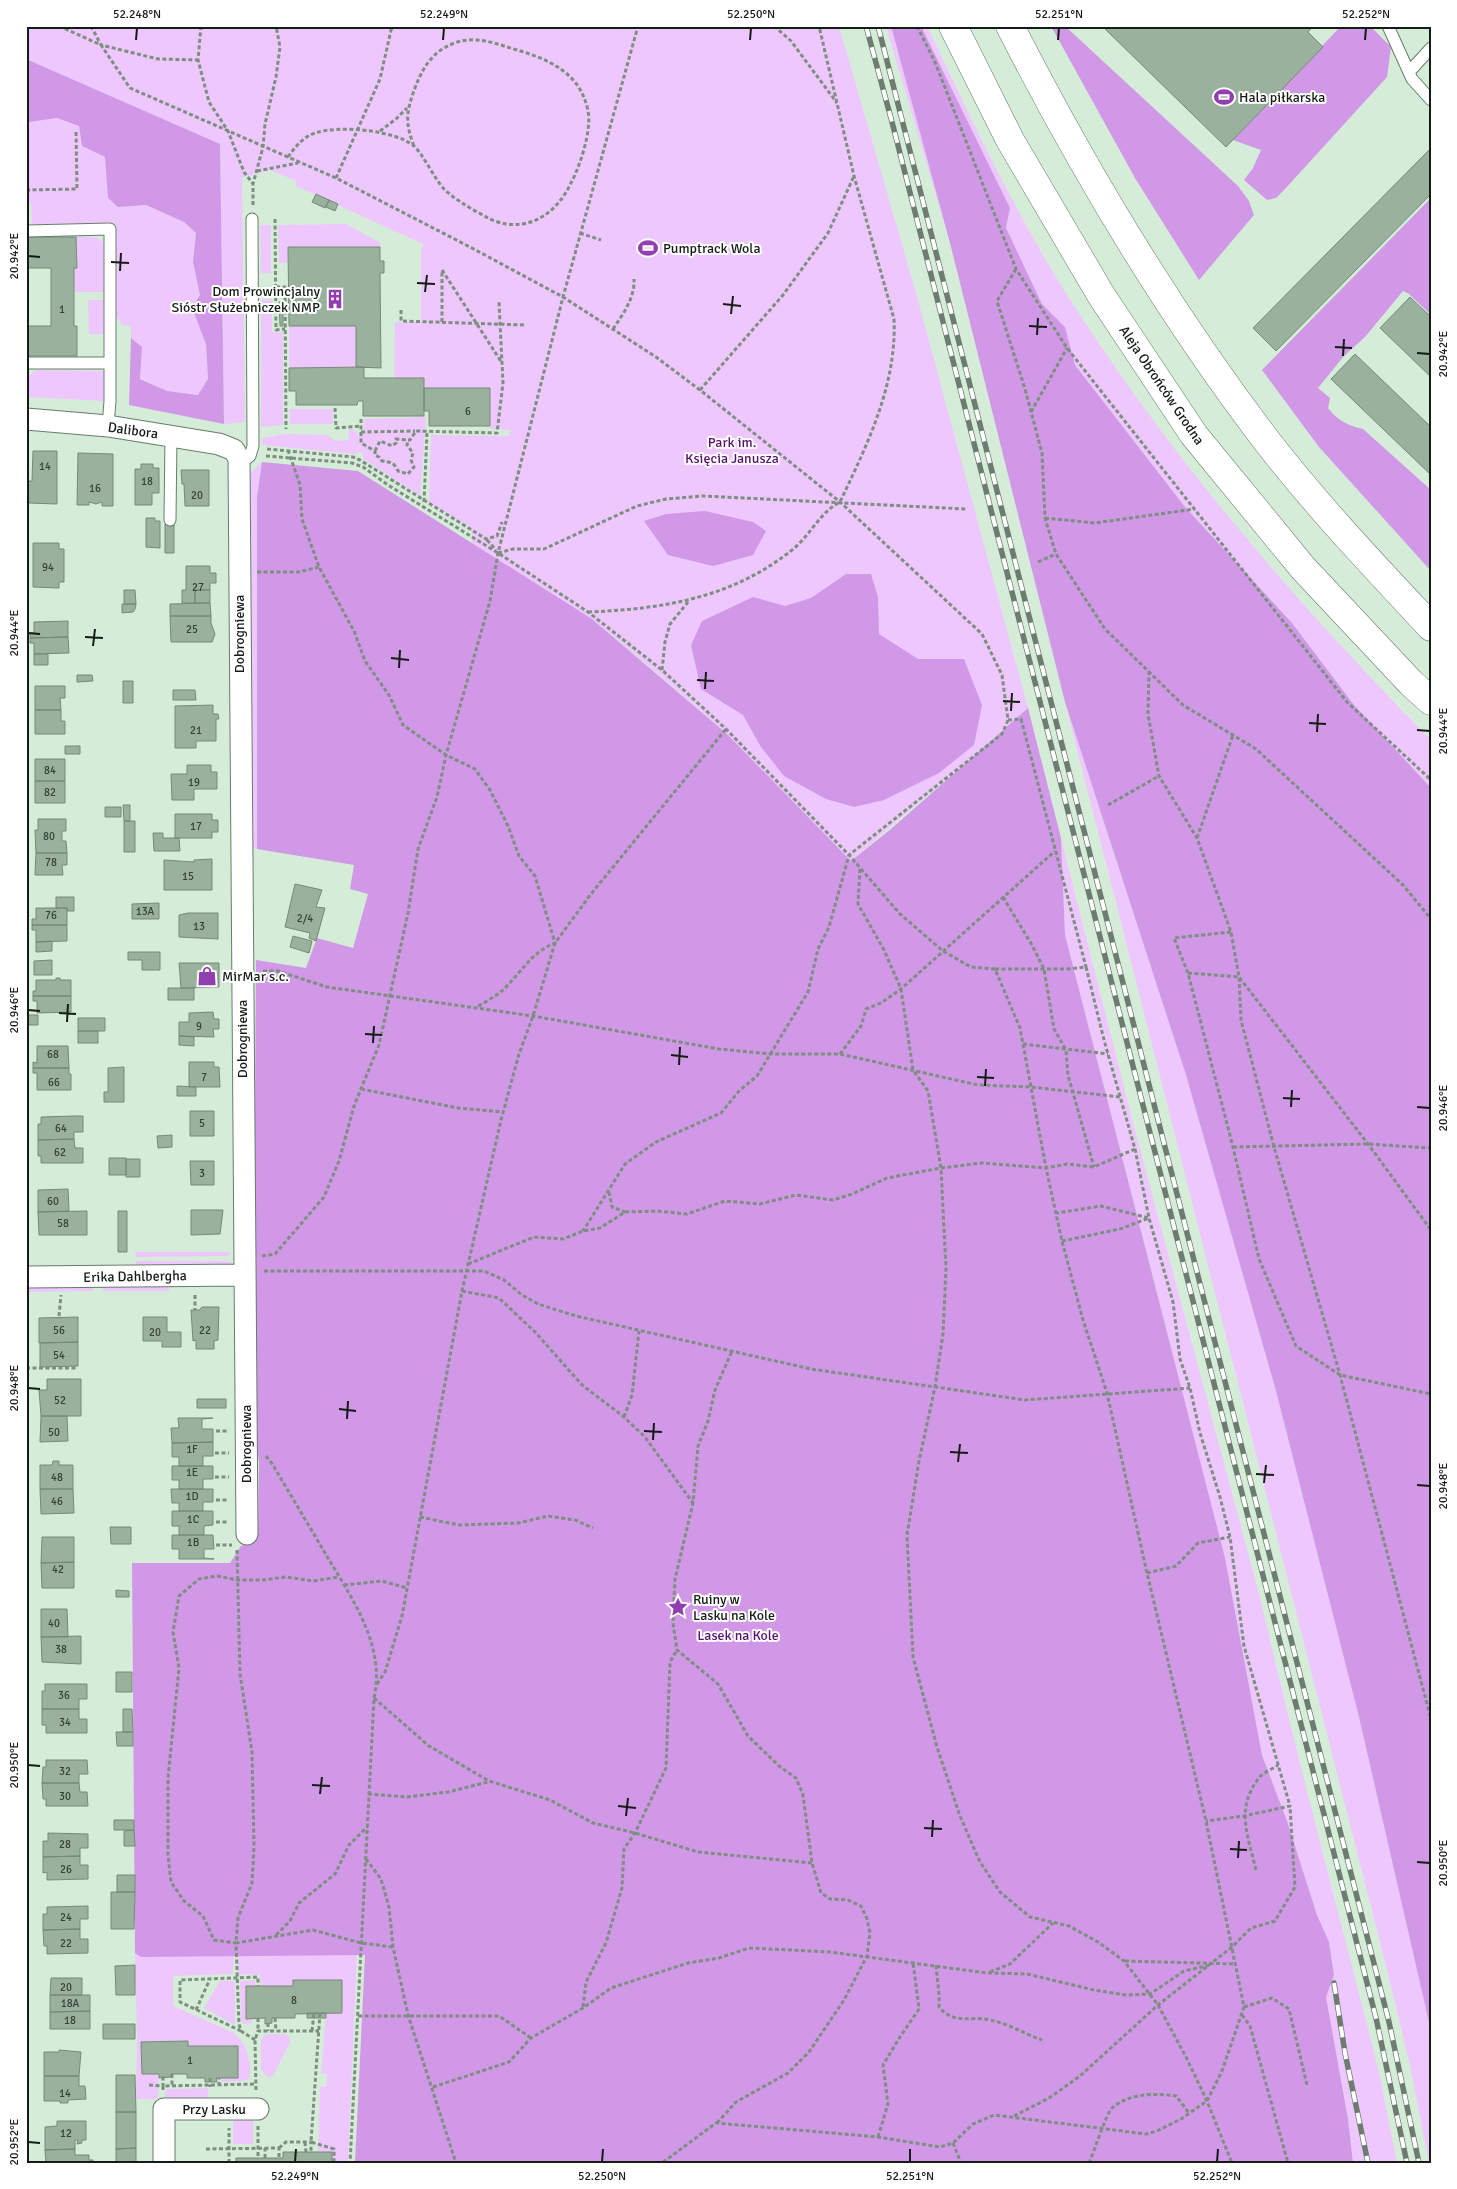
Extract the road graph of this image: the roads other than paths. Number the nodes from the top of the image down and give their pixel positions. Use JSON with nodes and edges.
{"nodes":[{"id":1,"x":953,"y":26,"type":"edge"},
{"id":2,"x":1010,"y":26,"type":"edge"},
{"id":3,"x":1388,"y":26,"type":"edge"},
{"id":4,"x":1431,"y":48,"type":"edge"},
{"id":5,"x":1408,"y":72,"type":"junction"},
{"id":6,"x":1431,"y":100,"type":"edge"},
{"id":7,"x":252,"y":219,"type":"road end"},
{"id":8,"x":26,"y":231,"type":"edge"},
{"id":9,"x":26,"y":363,"type":"edge"},
{"id":10,"x":110,"y":363,"type":"junction"},
{"id":11,"x":26,"y":418,"type":"edge"},
{"id":12,"x":108,"y":426,"type":"junction"},
{"id":13,"x":171,"y":435,"type":"junction"},
{"id":14,"x":238,"y":459,"type":"junction"},
{"id":15,"x":170,"y":520,"type":"dead end"},
{"id":16,"x":1431,"y":627,"type":"edge"},
{"id":17,"x":1431,"y":701,"type":"edge"},
{"id":18,"x":244,"y":1267,"type":"junction"},
{"id":19,"x":26,"y":1277,"type":"edge"},
{"id":20,"x":247,"y":1534,"type":"dead end"},
{"id":21,"x":258,"y":2109,"type":"road end"},
{"id":22,"x":164,"y":2163,"type":"edge"}],
"edges":[{"from":1,"to":17,"type":"highway","name":"Aleja Obrońców Grodna"},
{"from":2,"to":16,"type":"highway"},
{"from":3,"to":5,"type":"lane"},
{"from":4,"to":5,"type":"lane"},
{"from":5,"to":6,"type":"lane"},
{"from":7,"to":14,"type":"lane"},
{"from":8,"to":10,"type":"lane"},
{"from":9,"to":10,"type":"lane"},
{"from":10,"to":12,"type":"lane"},
{"from":11,"to":12,"type":"street","name":"Dalibora"},
{"from":12,"to":13,"type":"street","name":"Dalibora"},
{"from":13,"to":14,"type":"street","name":"Dalibora"},
{"from":13,"to":15,"type":"lane"},
{"from":14,"to":18,"type":"street","name":"Dobrogniewa"},
{"from":18,"to":19,"type":"street","name":"Erika Dahlbergha"},
{"from":18,"to":20,"type":"street","name":"Dobrogniewa"},
{"from":21,"to":22,"type":"street","name":"Przy Lasku"}]}
